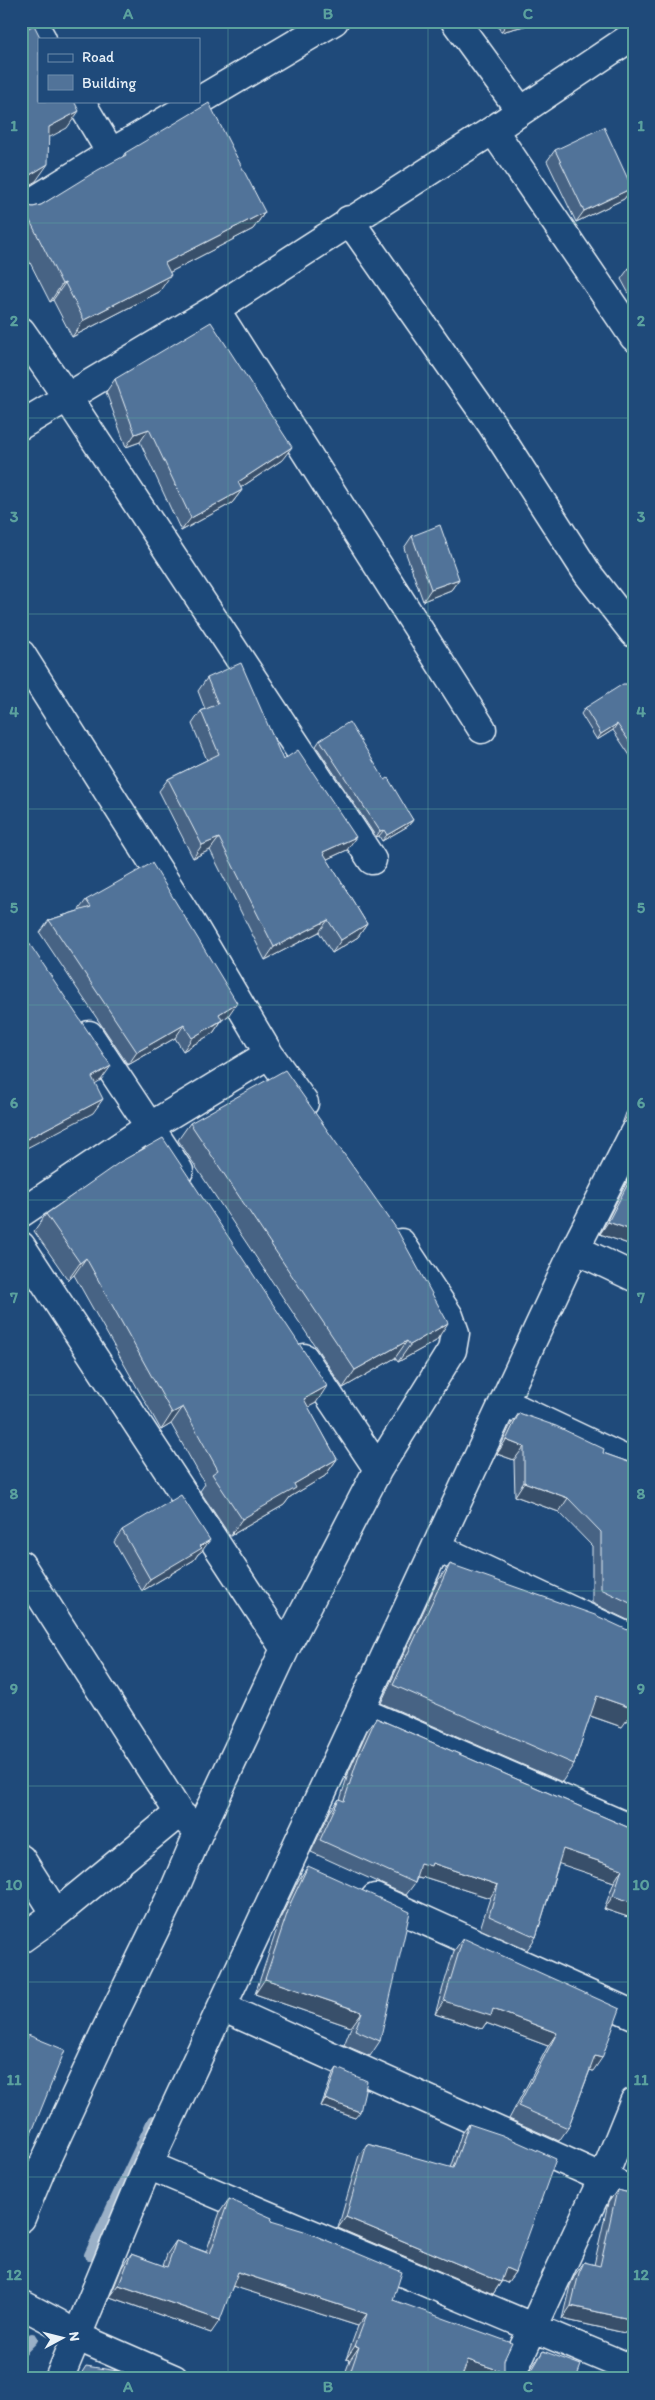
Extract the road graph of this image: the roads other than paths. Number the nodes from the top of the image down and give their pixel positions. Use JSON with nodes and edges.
{"nodes":[{"id":1,"x":32,"y":21,"type":"edge"},
{"id":2,"x":334,"y":21,"type":"edge"},
{"id":3,"x":455,"y":21,"type":"edge"},
{"id":4,"x":634,"y":35,"type":"edge"},
{"id":5,"x":41,"y":38,"type":"edge"},
{"id":6,"x":200,"y":100,"type":"edge"},
{"id":7,"x":81,"y":102,"type":"edge"},
{"id":8,"x":197,"y":102,"type":"edge"},
{"id":9,"x":520,"y":110,"type":"junction"},
{"id":10,"x":493,"y":130,"type":"junction"},
{"id":11,"x":111,"y":153,"type":"junction"},
{"id":12,"x":21,"y":210,"type":"edge"},
{"id":13,"x":349,"y":220,"type":"junction"},
{"id":14,"x":215,"y":308,"type":"junction"},
{"id":15,"x":21,"y":331,"type":"edge"},
{"id":16,"x":634,"y":337,"type":"edge"},
{"id":17,"x":67,"y":396,"type":"junction"},
{"id":18,"x":21,"y":425,"type":"edge"},
{"id":19,"x":634,"y":633,"type":"edge"},
{"id":20,"x":21,"y":654,"type":"edge"},
{"id":21,"x":482,"y":728,"type":"dead end"},
{"id":22,"x":372,"y":860,"type":"dead end"},
{"id":23,"x":75,"y":1013,"type":"edge"},
{"id":24,"x":269,"y":1054,"type":"junction"},
{"id":25,"x":319,"y":1125,"type":"edge"},
{"id":26,"x":149,"y":1127,"type":"junction"},
{"id":27,"x":634,"y":1133,"type":"edge"},
{"id":28,"x":193,"y":1192,"type":"edge"},
{"id":29,"x":21,"y":1213,"type":"edge"},
{"id":30,"x":386,"y":1220,"type":"edge"},
{"id":31,"x":21,"y":1246,"type":"edge"},
{"id":32,"x":576,"y":1249,"type":"junction"},
{"id":33,"x":634,"y":1277,"type":"edge"},
{"id":34,"x":291,"y":1339,"type":"edge"},
{"id":35,"x":504,"y":1403,"type":"junction"},
{"id":36,"x":634,"y":1464,"type":"edge"},
{"id":37,"x":378,"y":1469,"type":"junction"},
{"id":38,"x":436,"y":1547,"type":"junction"},
{"id":39,"x":21,"y":1565,"type":"edge"},
{"id":40,"x":634,"y":1640,"type":"edge"},
{"id":41,"x":284,"y":1649,"type":"junction"},
{"id":42,"x":360,"y":1710,"type":"junction"},
{"id":43,"x":179,"y":1814,"type":"junction"},
{"id":44,"x":634,"y":1830,"type":"edge"},
{"id":45,"x":199,"y":1832,"type":"junction"},
{"id":46,"x":21,"y":1859,"type":"edge"},
{"id":47,"x":290,"y":1860,"type":"junction"},
{"id":48,"x":318,"y":1872,"type":"edge"},
{"id":49,"x":354,"y":1888,"type":"edge"},
{"id":50,"x":56,"y":1914,"type":"junction"},
{"id":51,"x":21,"y":1939,"type":"edge"},
{"id":52,"x":222,"y":2007,"type":"junction"},
{"id":53,"x":634,"y":2015,"type":"edge"},
{"id":54,"x":634,"y":2102,"type":"edge"},
{"id":55,"x":148,"y":2165,"type":"junction"},
{"id":56,"x":603,"y":2178,"type":"junction"},
{"id":57,"x":634,"y":2192,"type":"edge"},
{"id":58,"x":21,"y":2218,"type":"edge"},
{"id":59,"x":21,"y":2304,"type":"edge"},
{"id":60,"x":532,"y":2328,"type":"junction"},
{"id":61,"x":78,"y":2337,"type":"junction"},
{"id":62,"x":634,"y":2370,"type":"edge"},
{"id":63,"x":59,"y":2379,"type":"edge"},
{"id":64,"x":174,"y":2379,"type":"edge"},
{"id":65,"x":509,"y":2379,"type":"edge"}],
"edges":[{"from":1,"to":5,"type":"street"},
{"from":2,"to":6,"type":"street"},
{"from":3,"to":9,"type":"street"},
{"from":4,"to":9,"type":"street"},
{"from":7,"to":11,"type":"street"},
{"from":8,"to":11,"type":"street"},
{"from":9,"to":10,"type":"street"},
{"from":10,"to":13,"type":"street"},
{"from":10,"to":16,"type":"street"},
{"from":11,"to":12,"type":"street"},
{"from":13,"to":14,"type":"street"},
{"from":13,"to":19,"type":"street"},
{"from":14,"to":17,"type":"street"},
{"from":14,"to":21,"type":"street"},
{"from":15,"to":17,"type":"street"},
{"from":17,"to":18,"type":"street"},
{"from":17,"to":22,"type":"street"},
{"from":20,"to":24,"type":"street"},
{"from":23,"to":26,"type":"street"},
{"from":24,"to":25,"type":"street"},
{"from":24,"to":26,"type":"street"},
{"from":26,"to":28,"type":"street"},
{"from":26,"to":29,"type":"street"},
{"from":27,"to":32,"type":"street"},
{"from":30,"to":37,"type":"street"},
{"from":31,"to":41,"type":"street"},
{"from":32,"to":33,"type":"street"},
{"from":32,"to":35,"type":"street"},
{"from":34,"to":37,"type":"street"},
{"from":35,"to":36,"type":"street"},
{"from":35,"to":38,"type":"street"},
{"from":37,"to":41,"type":"street"},
{"from":38,"to":40,"type":"street"},
{"from":38,"to":42,"type":"street"},
{"from":39,"to":43,"type":"street"},
{"from":41,"to":45,"type":"street"},
{"from":42,"to":44,"type":"street"},
{"from":42,"to":47,"type":"street"},
{"from":43,"to":45,"type":"street"},
{"from":43,"to":50,"type":"street"},
{"from":45,"to":58,"type":"street"},
{"from":46,"to":50,"type":"street"},
{"from":47,"to":48,"type":"street"},
{"from":47,"to":52,"type":"street"},
{"from":49,"to":53,"type":"street"},
{"from":50,"to":51,"type":"street"},
{"from":52,"to":55,"type":"street"},
{"from":52,"to":56,"type":"street"},
{"from":54,"to":56,"type":"street"},
{"from":55,"to":60,"type":"street"},
{"from":55,"to":61,"type":"street"},
{"from":56,"to":57,"type":"street"},
{"from":56,"to":60,"type":"street"},
{"from":59,"to":61,"type":"street"},
{"from":60,"to":62,"type":"street"},
{"from":60,"to":65,"type":"street"},
{"from":61,"to":63,"type":"street"},
{"from":61,"to":64,"type":"street"}]}
